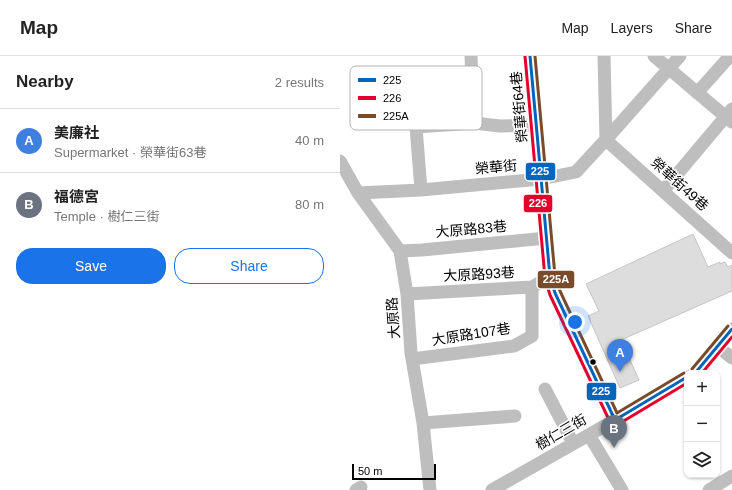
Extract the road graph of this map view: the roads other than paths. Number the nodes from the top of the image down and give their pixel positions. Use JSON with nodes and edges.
{"nodes":[{"id":1,"x":471,"y":56,"type":"edge"},
{"id":2,"x":530,"y":56,"type":"edge"},
{"id":3,"x":604,"y":56,"type":"edge"},
{"id":4,"x":654,"y":56,"type":"edge"},
{"id":5,"x":680,"y":56,"type":"edge"},
{"id":6,"x":730,"y":56,"type":"edge"},
{"id":7,"x":471,"y":66,"type":"edge"},
{"id":8,"x":669,"y":69,"type":"junction"},
{"id":9,"x":697,"y":93,"type":"junction"},
{"id":10,"x":730,"y":116,"type":"edge"},
{"id":11,"x":482,"y":124,"type":"edge"},
{"id":12,"x":536,"y":125,"type":"junction"},
{"id":13,"x":416,"y":130,"type":"edge"},
{"id":14,"x":606,"y":140,"type":"junction"},
{"id":15,"x":340,"y":161,"type":"edge"},
{"id":16,"x":541,"y":179,"type":"junction"},
{"id":17,"x":421,"y":190,"type":"junction"},
{"id":18,"x":663,"y":191,"type":"junction"},
{"id":19,"x":358,"y":193,"type":"junction"},
{"id":20,"x":546,"y":238,"type":"junction"},
{"id":21,"x":400,"y":251,"type":"junction"},
{"id":22,"x":732,"y":253,"type":"edge"},
{"id":23,"x":550,"y":277,"type":"junction"},
{"id":24,"x":532,"y":287,"type":"junction"},
{"id":25,"x":407,"y":294,"type":"junction"},
{"id":26,"x":732,"y":329,"type":"edge"},
{"id":27,"x":717,"y":346,"type":"junction"},
{"id":28,"x":732,"y":358,"type":"edge"},
{"id":29,"x":412,"y":359,"type":"junction"},
{"id":30,"x":698,"y":370,"type":"edge"},
{"id":31,"x":684,"y":379,"type":"edge"},
{"id":32,"x":545,"y":389,"type":"dead end"},
{"id":33,"x":515,"y":416,"type":"dead end"},
{"id":34,"x":615,"y":420,"type":"junction"},
{"id":35,"x":423,"y":423,"type":"junction"},
{"id":36,"x":589,"y":435,"type":"junction"},
{"id":37,"x":574,"y":443,"type":"junction"},
{"id":38,"x":732,"y":476,"type":"edge"},
{"id":39,"x":430,"y":490,"type":"edge"},
{"id":40,"x":492,"y":490,"type":"edge"},
{"id":41,"x":622,"y":490,"type":"edge"},
{"id":42,"x":709,"y":490,"type":"edge"}],
"edges":[{"from":1,"to":7,"type":"street"},
{"from":2,"to":12,"type":"street","name":"榮華街64巷"},
{"from":3,"to":14,"type":"street"},
{"from":4,"to":8,"type":"street"},
{"from":5,"to":8,"type":"street","name":"榮華街"},
{"from":6,"to":9,"type":"street"},
{"from":8,"to":9,"type":"street"},
{"from":8,"to":14,"type":"street","name":"榮華街"},
{"from":9,"to":10,"type":"street"},
{"from":10,"to":18,"type":"street"},
{"from":11,"to":12,"type":"street"},
{"from":12,"to":16,"type":"street","name":"榮華街64巷"},
{"from":13,"to":17,"type":"street"},
{"from":14,"to":16,"type":"street","name":"榮華街"},
{"from":14,"to":18,"type":"street","name":"榮華街49巷"},
{"from":15,"to":19,"type":"street","name":"大原路"},
{"from":16,"to":17,"type":"street","name":"榮華街"},
{"from":16,"to":20,"type":"street","name":"榮華街64巷"},
{"from":17,"to":19,"type":"street","name":"榮華街"},
{"from":18,"to":22,"type":"street","name":"榮華街49巷"},
{"from":19,"to":21,"type":"street","name":"大原路"},
{"from":20,"to":21,"type":"street","name":"大原路83巷"},
{"from":20,"to":23,"type":"street","name":"榮華街64巷"},
{"from":21,"to":25,"type":"street","name":"大原路"},
{"from":23,"to":24,"type":"street","name":"大原路93巷"},
{"from":23,"to":34,"type":"street","name":"榮華街64巷"},
{"from":24,"to":25,"type":"street","name":"大原路93巷"},
{"from":24,"to":29,"type":"street","name":"大原路107巷"},
{"from":25,"to":29,"type":"street","name":"大原路"},
{"from":26,"to":27,"type":"street"},
{"from":27,"to":28,"type":"street"},
{"from":27,"to":30,"type":"street"},
{"from":29,"to":35,"type":"street","name":"大原路"},
{"from":31,"to":34,"type":"street","name":"樹仁三街"},
{"from":32,"to":37,"type":"street"},
{"from":33,"to":35,"type":"street"},
{"from":34,"to":36,"type":"street","name":"樹仁三街"},
{"from":35,"to":39,"type":"street","name":"大原路"},
{"from":36,"to":37,"type":"street","name":"樹仁三街"},
{"from":36,"to":41,"type":"street"},
{"from":37,"to":40,"type":"street","name":"樹仁三街"},
{"from":38,"to":42,"type":"street"}]}
